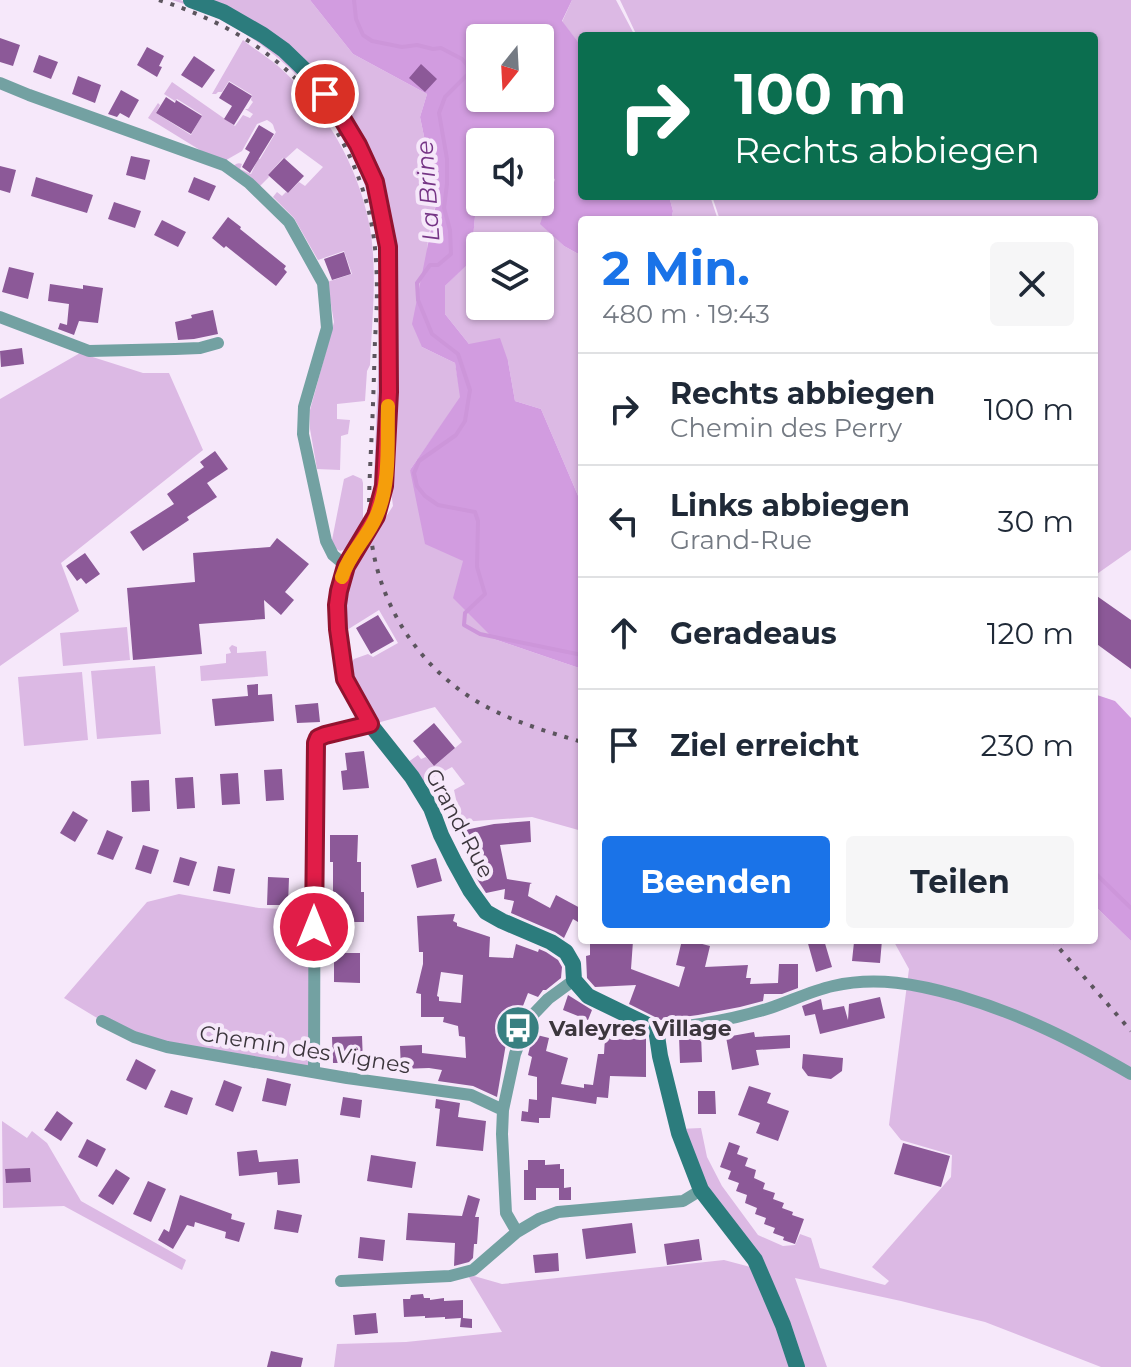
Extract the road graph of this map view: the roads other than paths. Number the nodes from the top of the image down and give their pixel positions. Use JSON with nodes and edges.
{"nodes":[{"id":1,"x":191,"y":0,"type":"edge"},
{"id":2,"x":0,"y":83,"type":"edge"},
{"id":3,"x":0,"y":317,"type":"edge"},
{"id":4,"x":218,"y":343,"type":"dead end"},
{"id":5,"x":346,"y":566,"type":"junction"},
{"id":6,"x":370,"y":724,"type":"junction"},
{"id":7,"x":574,"y":980,"type":"junction"},
{"id":8,"x":102,"y":1021,"type":"dead end"},
{"id":9,"x":656,"y":1029,"type":"junction"},
{"id":10,"x":314,"y":1071,"type":"junction"},
{"id":11,"x":1131,"y":1074,"type":"edge"},
{"id":12,"x":503,"y":1110,"type":"junction"},
{"id":13,"x":701,"y":1190,"type":"junction"},
{"id":14,"x":517,"y":1232,"type":"junction"},
{"id":15,"x":341,"y":1281,"type":"dead end"},
{"id":16,"x":797,"y":1367,"type":"edge"}],
"edges":[{"from":1,"to":5,"type":"street","name":"Grand-Rue"},
{"from":2,"to":5,"type":"street"},
{"from":3,"to":4,"type":"street"},
{"from":5,"to":6,"type":"street","name":"Grand-Rue"},
{"from":6,"to":7,"type":"street","name":"Grand-Rue"},
{"from":6,"to":10,"type":"street"},
{"from":7,"to":9,"type":"street","name":"Grand-Rue"},
{"from":7,"to":12,"type":"street"},
{"from":8,"to":10,"type":"street","name":"Chemin des Vignes"},
{"from":9,"to":11,"type":"street"},
{"from":9,"to":13,"type":"street"},
{"from":10,"to":12,"type":"street","name":"Chemin des Vignes"},
{"from":12,"to":14,"type":"street"},
{"from":13,"to":14,"type":"street"},
{"from":13,"to":16,"type":"street"},
{"from":14,"to":15,"type":"street"}]}
